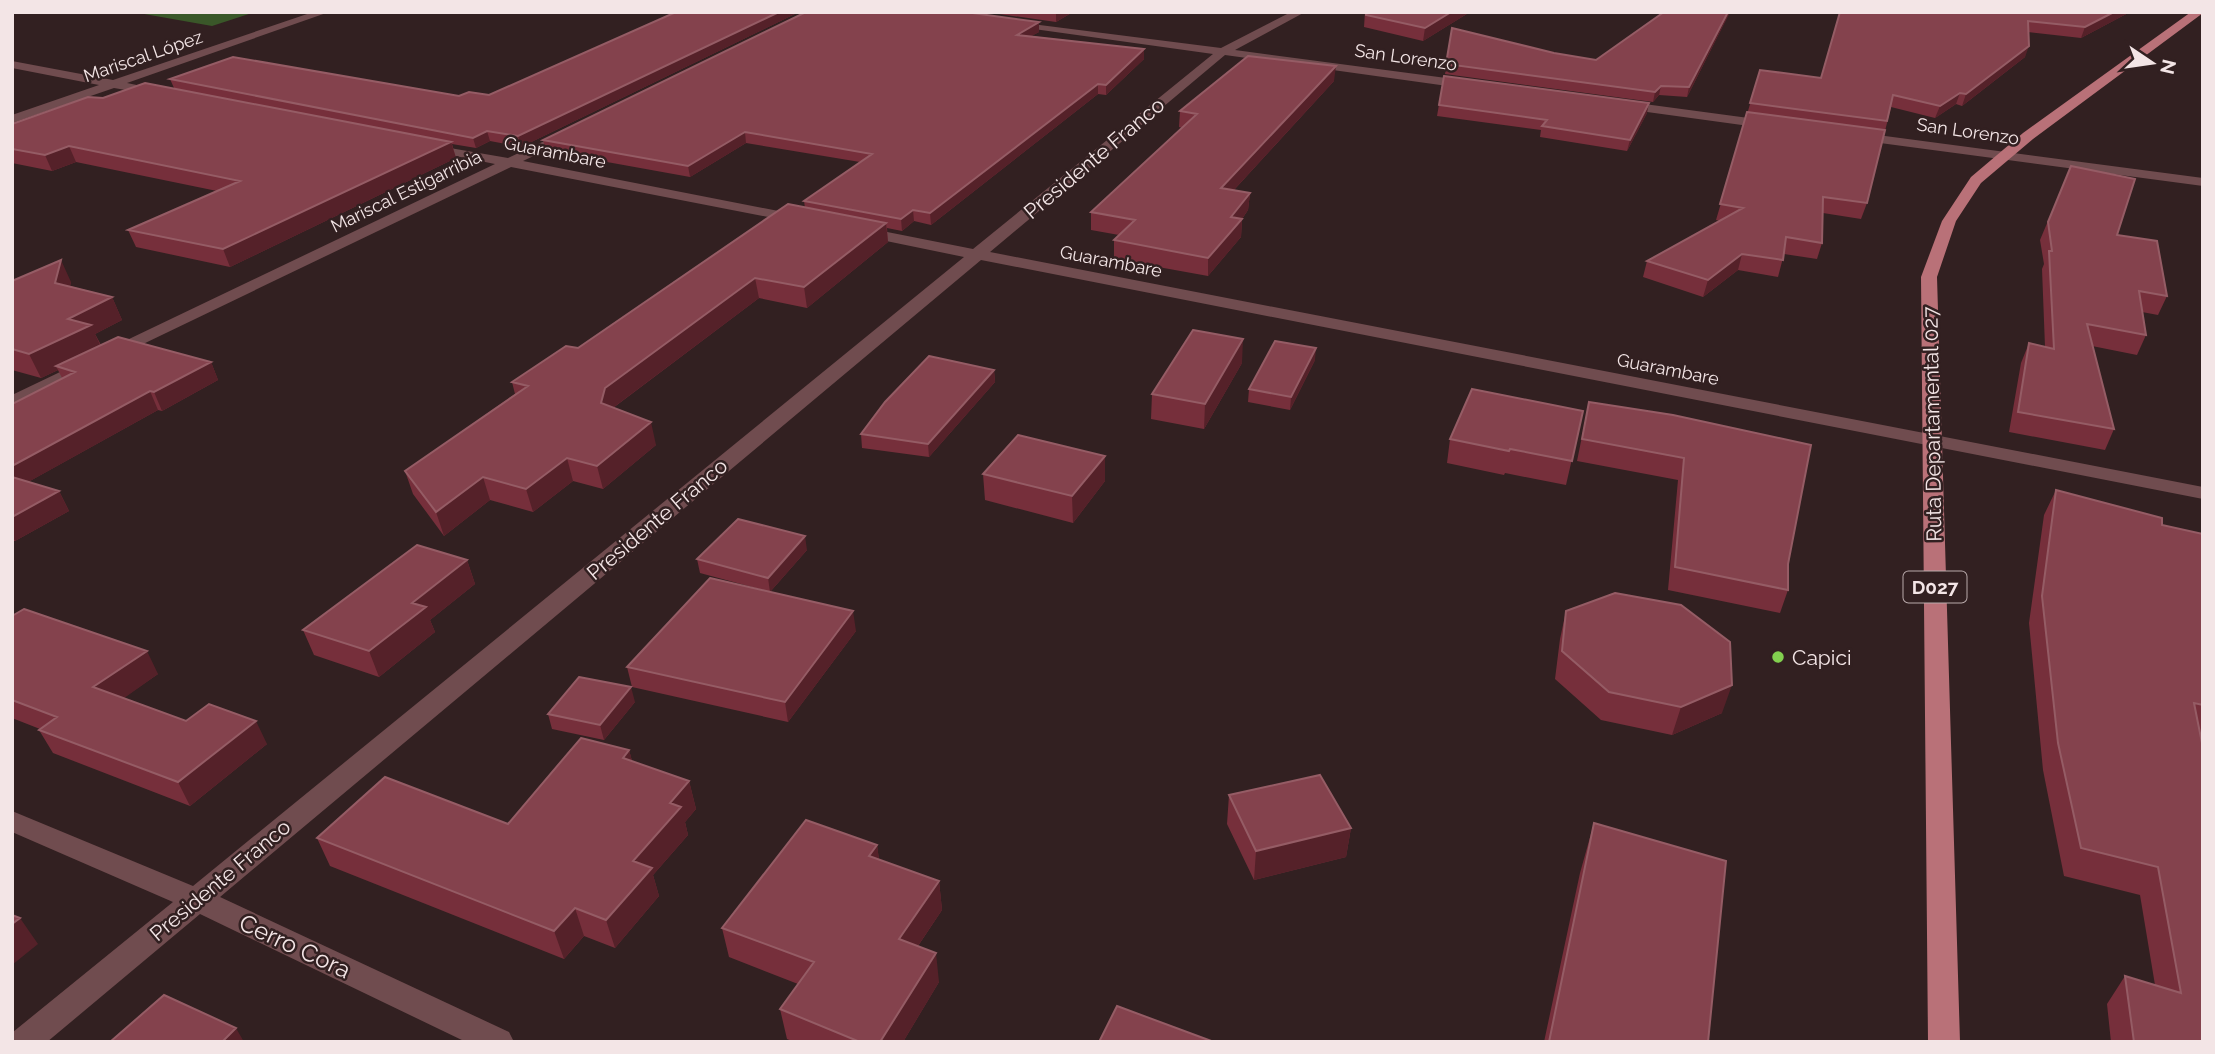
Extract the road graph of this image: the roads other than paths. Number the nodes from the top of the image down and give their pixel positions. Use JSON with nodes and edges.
{"nodes":[{"id":1,"x":324,"y":12,"type":"edge"},
{"id":2,"x":1300,"y":12,"type":"edge"},
{"id":3,"x":2199,"y":12,"type":"edge"},
{"id":4,"x":1004,"y":22,"type":"edge"},
{"id":5,"x":1222,"y":52,"type":"junction"},
{"id":6,"x":12,"y":64,"type":"edge"},
{"id":7,"x":113,"y":84,"type":"junction"},
{"id":8,"x":1482,"y":87,"type":"edge"},
{"id":9,"x":168,"y":95,"type":"edge"},
{"id":10,"x":1606,"y":103,"type":"edge"},
{"id":11,"x":12,"y":119,"type":"edge"},
{"id":12,"x":583,"y":126,"type":"edge"},
{"id":13,"x":1784,"y":127,"type":"edge"},
{"id":14,"x":1839,"y":134,"type":"edge"},
{"id":15,"x":414,"y":144,"type":"edge"},
{"id":16,"x":2004,"y":156,"type":"junction"},
{"id":17,"x":510,"y":162,"type":"junction"},
{"id":18,"x":2203,"y":182,"type":"edge"},
{"id":19,"x":817,"y":223,"type":"edge"},
{"id":20,"x":844,"y":228,"type":"edge"},
{"id":21,"x":978,"y":255,"type":"junction"},
{"id":22,"x":12,"y":402,"type":"edge"},
{"id":23,"x":1933,"y":440,"type":"junction"},
{"id":24,"x":2203,"y":493,"type":"edge"},
{"id":25,"x":12,"y":821,"type":"edge"},
{"id":26,"x":197,"y":899,"type":"junction"},
{"id":27,"x":24,"y":1042,"type":"edge"},
{"id":28,"x":498,"y":1042,"type":"edge"},
{"id":29,"x":1944,"y":1042,"type":"edge"}],
"edges":[{"from":1,"to":7,"type":"street","name":"Mariscal López"},
{"from":2,"to":5,"type":"street","name":"Presidente Franco"},
{"from":3,"to":16,"type":"main road","name":"Ruta Departamental 027","number":"D027"},
{"from":4,"to":5,"type":"street","name":"San Lorenzo"},
{"from":5,"to":8,"type":"street","name":"San Lorenzo"},
{"from":5,"to":21,"type":"street","name":"Presidente Franco"},
{"from":6,"to":7,"type":"street"},
{"from":7,"to":9,"type":"street"},
{"from":7,"to":11,"type":"street","name":"Mariscal López"},
{"from":10,"to":13,"type":"street"},
{"from":12,"to":17,"type":"street","name":"Mariscal Estigarribia"},
{"from":14,"to":16,"type":"street","name":"San Lorenzo"},
{"from":15,"to":17,"type":"street","name":"Guarambare"},
{"from":16,"to":18,"type":"street","name":"San Lorenzo"},
{"from":16,"to":23,"type":"main road","name":"Ruta Departamental 027","number":"D027"},
{"from":17,"to":19,"type":"street","name":"Guarambare"},
{"from":17,"to":22,"type":"street","name":"Mariscal Estigarribia"},
{"from":20,"to":21,"type":"street","name":"Guarambare"},
{"from":21,"to":23,"type":"street","name":"Guarambare"},
{"from":21,"to":26,"type":"street","name":"Presidente Franco"},
{"from":23,"to":24,"type":"street","name":"Guarambare"},
{"from":23,"to":29,"type":"main road","name":"Ruta Departamental 027","number":"D027"},
{"from":25,"to":26,"type":"street","name":"Cerro Cora"},
{"from":26,"to":27,"type":"street","name":"Presidente Franco"},
{"from":26,"to":28,"type":"street","name":"Cerro Cora"}]}
